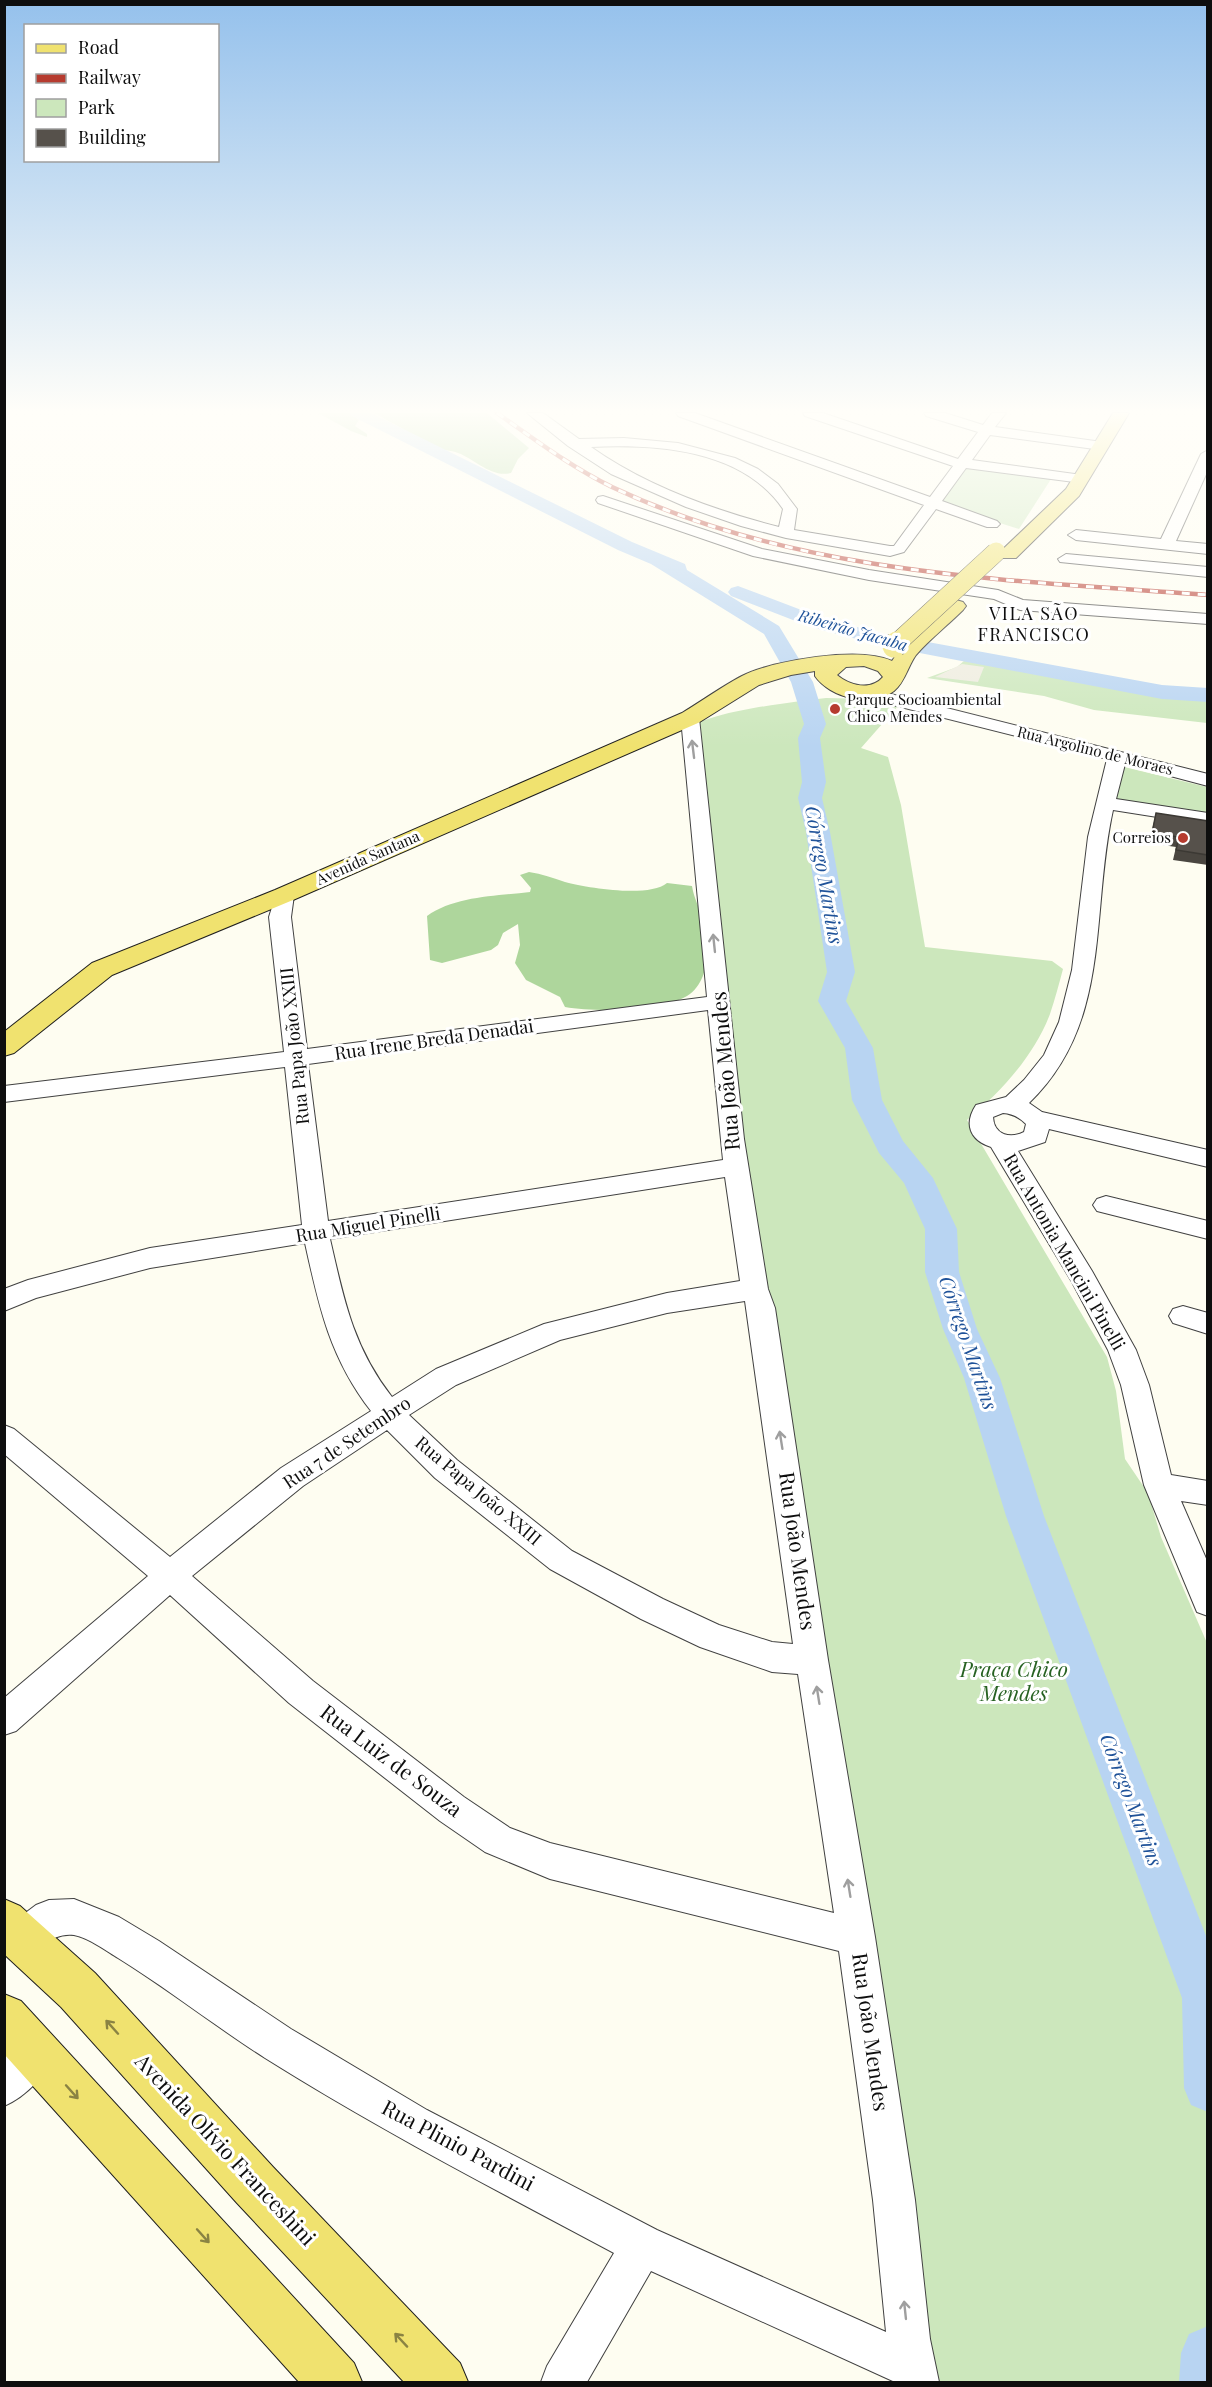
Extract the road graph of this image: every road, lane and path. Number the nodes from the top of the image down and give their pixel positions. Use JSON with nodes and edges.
{"nodes":[{"id":1,"x":673,"y":524,"type":"edge"},
{"id":2,"x":752,"y":524,"type":"edge"},
{"id":3,"x":787,"y":524,"type":"edge"},
{"id":4,"x":917,"y":524,"type":"edge"},
{"id":5,"x":1033,"y":524,"type":"edge"},
{"id":6,"x":1175,"y":524,"type":"edge"},
{"id":7,"x":786,"y":533,"type":"junction"},
{"id":8,"x":1076,"y":536,"type":"dead end"},
{"id":9,"x":1173,"y":544,"type":"junction"},
{"id":10,"x":1208,"y":544,"type":"edge"},
{"id":11,"x":1208,"y":549,"type":"edge"},
{"id":12,"x":1066,"y":559,"type":"dead end"},
{"id":13,"x":1208,"y":573,"type":"edge"},
{"id":14,"x":1208,"y":619,"type":"edge"},
{"id":15,"x":902,"y":648,"type":"junction"},
{"id":16,"x":848,"y":660,"type":"junction"},
{"id":17,"x":798,"y":675,"type":"junction"},
{"id":18,"x":893,"y":680,"type":"junction"},
{"id":19,"x":835,"y":685,"type":"junction"},
{"id":20,"x":859,"y":691,"type":"junction"},
{"id":21,"x":912,"y":703,"type":"junction"},
{"id":22,"x":690,"y":718,"type":"junction"},
{"id":23,"x":1117,"y":757,"type":"junction"},
{"id":24,"x":1208,"y":780,"type":"edge"},
{"id":25,"x":1107,"y":803,"type":"junction"},
{"id":26,"x":1208,"y":819,"type":"edge"},
{"id":27,"x":276,"y":905,"type":"junction"},
{"id":28,"x":719,"y":1002,"type":"junction"},
{"id":29,"x":6,"y":1043,"type":"edge"},
{"id":30,"x":296,"y":1058,"type":"junction"},
{"id":31,"x":4,"y":1094,"type":"edge"},
{"id":32,"x":1011,"y":1106,"type":"junction"},
{"id":33,"x":1037,"y":1124,"type":"junction"},
{"id":34,"x":999,"y":1141,"type":"junction"},
{"id":35,"x":1208,"y":1159,"type":"edge"},
{"id":36,"x":736,"y":1167,"type":"junction"},
{"id":37,"x":1208,"y":1170,"type":"edge"},
{"id":38,"x":1106,"y":1205,"type":"dead end"},
{"id":39,"x":1208,"y":1230,"type":"edge"},
{"id":40,"x":316,"y":1233,"type":"junction"},
{"id":41,"x":755,"y":1289,"type":"junction"},
{"id":42,"x":4,"y":1301,"type":"edge"},
{"id":43,"x":390,"y":1415,"type":"junction"},
{"id":44,"x":4,"y":1437,"type":"edge"},
{"id":45,"x":1159,"y":1485,"type":"junction"},
{"id":46,"x":1208,"y":1493,"type":"edge"},
{"id":47,"x":170,"y":1576,"type":"junction"},
{"id":48,"x":1208,"y":1602,"type":"edge"},
{"id":49,"x":812,"y":1660,"type":"junction"},
{"id":50,"x":4,"y":1720,"type":"edge"},
{"id":51,"x":13,"y":1931,"type":"edge"},
{"id":52,"x":856,"y":1937,"type":"junction"},
{"id":53,"x":15,"y":2052,"type":"edge"},
{"id":54,"x":642,"y":2245,"type":"junction"},
{"id":55,"x":916,"y":2375,"type":"edge"},
{"id":56,"x":335,"y":2382,"type":"edge"},
{"id":57,"x":441,"y":2382,"type":"edge"},
{"id":58,"x":563,"y":2382,"type":"edge"}],
"edges":[{"from":1,"to":14,"type":"street"},
{"from":2,"to":7,"type":"street"},
{"from":3,"to":7,"type":"street"},
{"from":4,"to":7,"type":"street"},
{"from":5,"to":15,"type":"main road","name":"Avenida Santana","bridge":true},
{"from":6,"to":9,"type":"street"},
{"from":8,"to":9,"type":"street"},
{"from":9,"to":10,"type":"street"},
{"from":9,"to":11,"type":"street"},
{"from":12,"to":13,"type":"street"},
{"from":15,"to":16,"type":"main road","name":"Avenida Santana"},
{"from":15,"to":18,"type":"main road","name":"Avenida Santana"},
{"from":16,"to":17,"type":"main road","name":"Avenida Santana"},
{"from":16,"to":18,"type":"main road","name":"Avenida Santana"},
{"from":16,"to":19,"type":"main road"},
{"from":17,"to":19,"type":"main road","name":"Avenida Santana"},
{"from":17,"to":22,"type":"main road","name":"Avenida Santana"},
{"from":18,"to":20,"type":"main road","name":"Avenida Santana"},
{"from":18,"to":21,"type":"street","name":"Rua Argolino de Moraes"},
{"from":19,"to":20,"type":"main road","name":"Avenida Santana"},
{"from":20,"to":21,"type":"street","name":"Rua Argolino de Moraes"},
{"from":21,"to":23,"type":"street","name":"Rua Argolino de Moraes"},
{"from":22,"to":27,"type":"main road","name":"Avenida Santana"},
{"from":28,"to":22,"type":"street","name":"Rua João Mendes","one_way":true},
{"from":23,"to":24,"type":"street","name":"Rua Argolino de Moraes"},
{"from":23,"to":25,"type":"street"},
{"from":25,"to":26,"type":"street"},
{"from":25,"to":32,"type":"street"},
{"from":27,"to":29,"type":"main road","name":"Avenida Santana"},
{"from":27,"to":30,"type":"street","name":"Rua Papa João XXIII"},
{"from":28,"to":30,"type":"street","name":"Rua Irene Breda Denadai"},
{"from":28,"to":36,"type":"street","name":"Rua João Mendes"},
{"from":30,"to":31,"type":"street","name":"Rua Irene Breda Denadai"},
{"from":30,"to":40,"type":"street","name":"Rua Papa João XXIII"},
{"from":32,"to":33,"type":"street"},
{"from":32,"to":34,"type":"street"},
{"from":33,"to":34,"type":"street"},
{"from":33,"to":35,"type":"street"},
{"from":33,"to":37,"type":"street"},
{"from":34,"to":45,"type":"street","name":"Rua Antonia Mancini Pinelli"},
{"from":36,"to":40,"type":"street","name":"Rua Miguel Pinelli"},
{"from":36,"to":41,"type":"street","name":"Rua João Mendes"},
{"from":38,"to":39,"type":"street"},
{"from":40,"to":42,"type":"street","name":"Rua Miguel Pinelli"},
{"from":40,"to":43,"type":"street","name":"Rua Papa João XXIII"},
{"from":41,"to":43,"type":"street","name":"Rua 7 de Setembro"},
{"from":49,"to":41,"type":"street","name":"Rua João Mendes","one_way":true},
{"from":43,"to":47,"type":"street","name":"Rua 7 de Setembro"},
{"from":43,"to":49,"type":"street","name":"Rua Papa João XXIII"},
{"from":44,"to":47,"type":"street","name":"Rua Luiz de Souza"},
{"from":45,"to":46,"type":"street"},
{"from":45,"to":48,"type":"street","name":"Rua Antonia Mancini Pinelli"},
{"from":47,"to":50,"type":"street","name":"Rua 7 de Setembro"},
{"from":47,"to":52,"type":"street","name":"Rua Luiz de Souza"},
{"from":52,"to":49,"type":"street","name":"Rua João Mendes","one_way":true},
{"from":51,"to":54,"type":"street","name":"Rua Plinio Pardini"},
{"from":57,"to":51,"type":"main road","name":"Avenida Olívio Franceshini","one_way":true},
{"from":55,"to":52,"type":"street","name":"Rua João Mendes","one_way":true},
{"from":53,"to":56,"type":"main road","one_way":true},
{"from":54,"to":55,"type":"street","name":"Rua Plinio Pardini"},
{"from":54,"to":58,"type":"street"}]}
